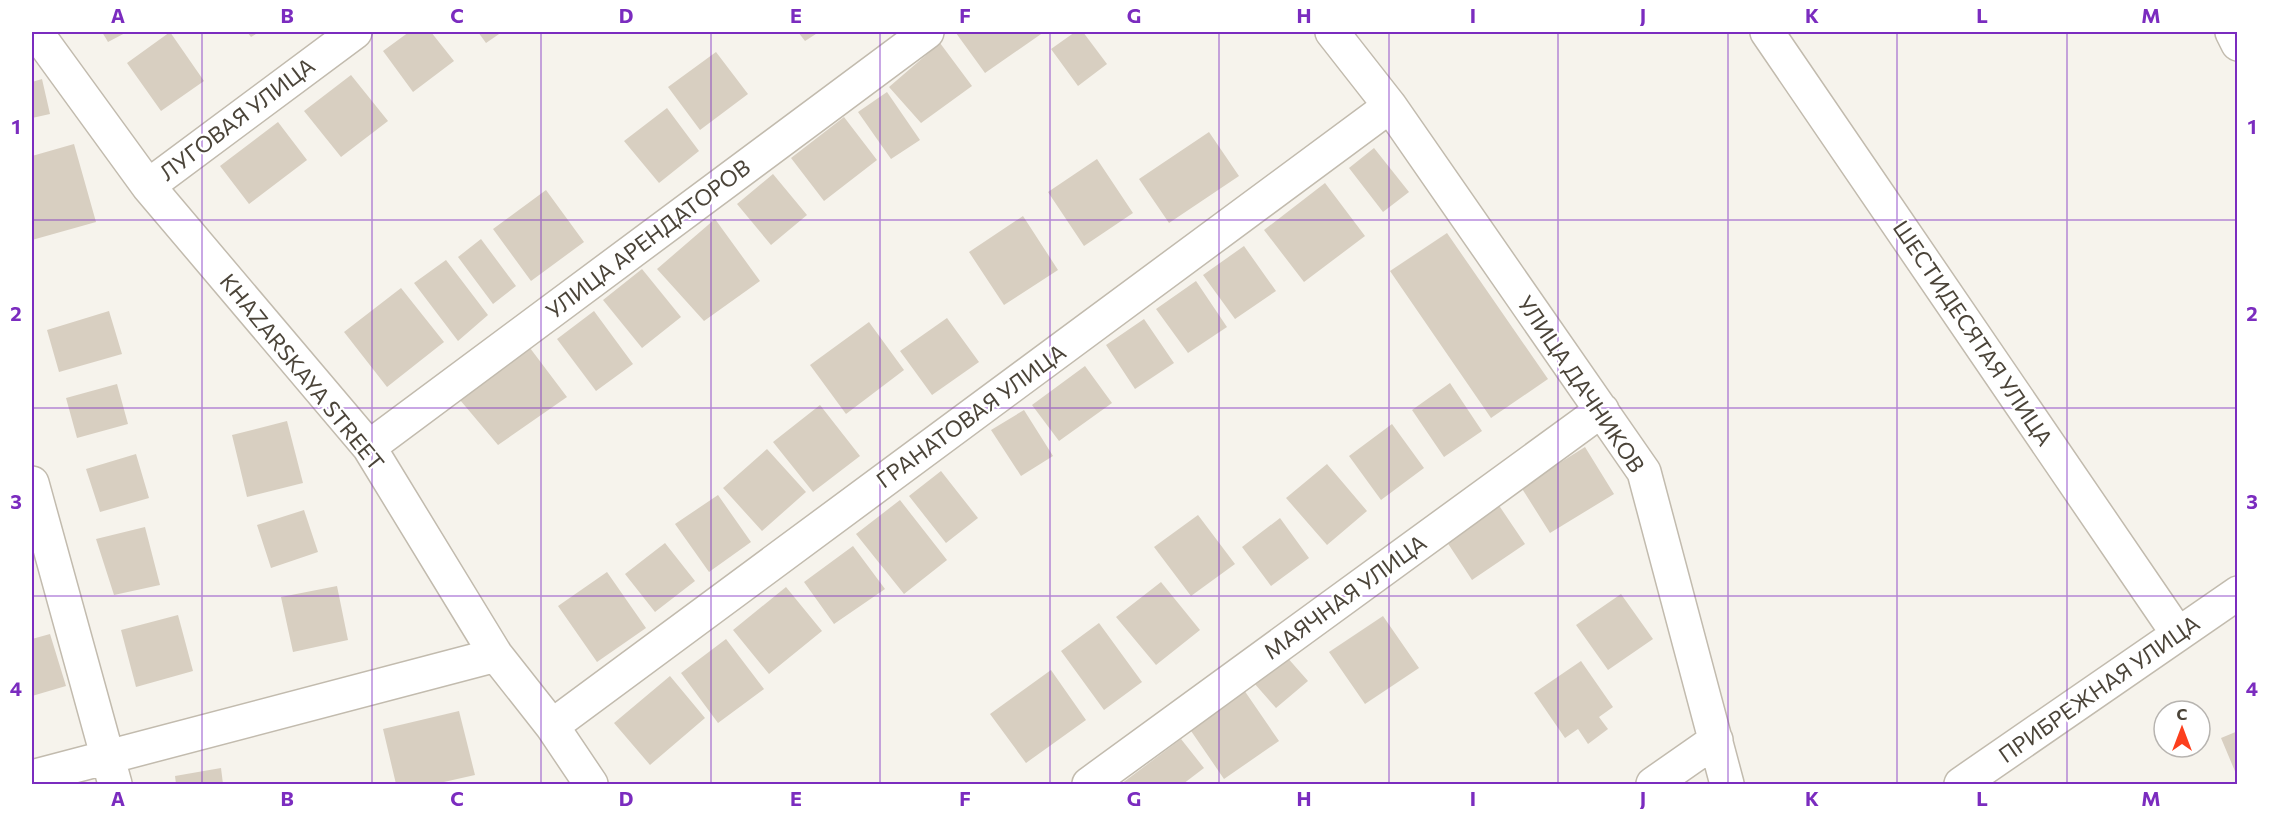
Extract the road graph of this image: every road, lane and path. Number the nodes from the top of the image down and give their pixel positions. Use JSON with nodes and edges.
{"nodes":[{"id":1,"x":36,"y":32,"type":"edge"},
{"id":2,"x":355,"y":32,"type":"edge"},
{"id":3,"x":927,"y":32,"type":"edge"},
{"id":4,"x":1332,"y":32,"type":"edge"},
{"id":5,"x":1767,"y":32,"type":"edge"},
{"id":6,"x":2232,"y":32,"type":"edge"},
{"id":7,"x":2238,"y":44,"type":"edge"},
{"id":8,"x":1390,"y":106,"type":"junction"},
{"id":9,"x":148,"y":186,"type":"junction"},
{"id":10,"x":1602,"y":410,"type":"junction"},
{"id":11,"x":369,"y":447,"type":"junction"},
{"id":12,"x":32,"y":483,"type":"edge"},
{"id":13,"x":2238,"y":593,"type":"edge"},
{"id":14,"x":2178,"y":634,"type":"junction"},
{"id":15,"x":496,"y":655,"type":"junction"},
{"id":16,"x":552,"y":726,"type":"junction"},
{"id":17,"x":1716,"y":740,"type":"junction"},
{"id":18,"x":111,"y":771,"type":"edge"},
{"id":19,"x":32,"y":777,"type":"edge"},
{"id":20,"x":589,"y":783,"type":"edge"},
{"id":21,"x":1089,"y":784,"type":"edge"},
{"id":22,"x":1653,"y":784,"type":"edge"},
{"id":23,"x":1727,"y":784,"type":"edge"},
{"id":24,"x":1961,"y":784,"type":"edge"}],
"edges":[{"from":1,"to":9,"type":"street","name":"KHAZARSKAYA STREET"},
{"from":2,"to":9,"type":"street","name":"ЛУГОВАЯ УЛИЦА"},
{"from":3,"to":11,"type":"street","name":"УЛИЦА АРЕНДАТОРОВ"},
{"from":4,"to":8,"type":"street","name":"УЛИЦА ДАЧНИКОВ"},
{"from":5,"to":14,"type":"street","name":"ШЕСТИДЕСЯТАЯ УЛИЦА"},
{"from":6,"to":7,"type":"street"},
{"from":8,"to":10,"type":"street","name":"УЛИЦА ДАЧНИКОВ"},
{"from":8,"to":16,"type":"street","name":"ГРАНАТОВАЯ УЛИЦА"},
{"from":9,"to":11,"type":"street","name":"KHAZARSKAYA STREET"},
{"from":10,"to":17,"type":"street","name":"УЛИЦА ДАЧНИКОВ"},
{"from":10,"to":21,"type":"street","name":"МАЯЧНАЯ УЛИЦА"},
{"from":11,"to":15,"type":"street","name":"KHAZARSKAYA STREET"},
{"from":12,"to":18,"type":"street"},
{"from":13,"to":14,"type":"street","name":"ПРИБРЕЖНАЯ УЛИЦА"},
{"from":14,"to":24,"type":"street","name":"ПРИБРЕЖНАЯ УЛИЦА"},
{"from":15,"to":16,"type":"street","name":"KHAZARSKAYA STREET"},
{"from":15,"to":18,"type":"street"},
{"from":16,"to":20,"type":"street","name":"KHAZARSKAYA STREET"},
{"from":17,"to":22,"type":"street"},
{"from":17,"to":23,"type":"street","name":"УЛИЦА ДАЧНИКОВ"},
{"from":18,"to":19,"type":"street"}]}
